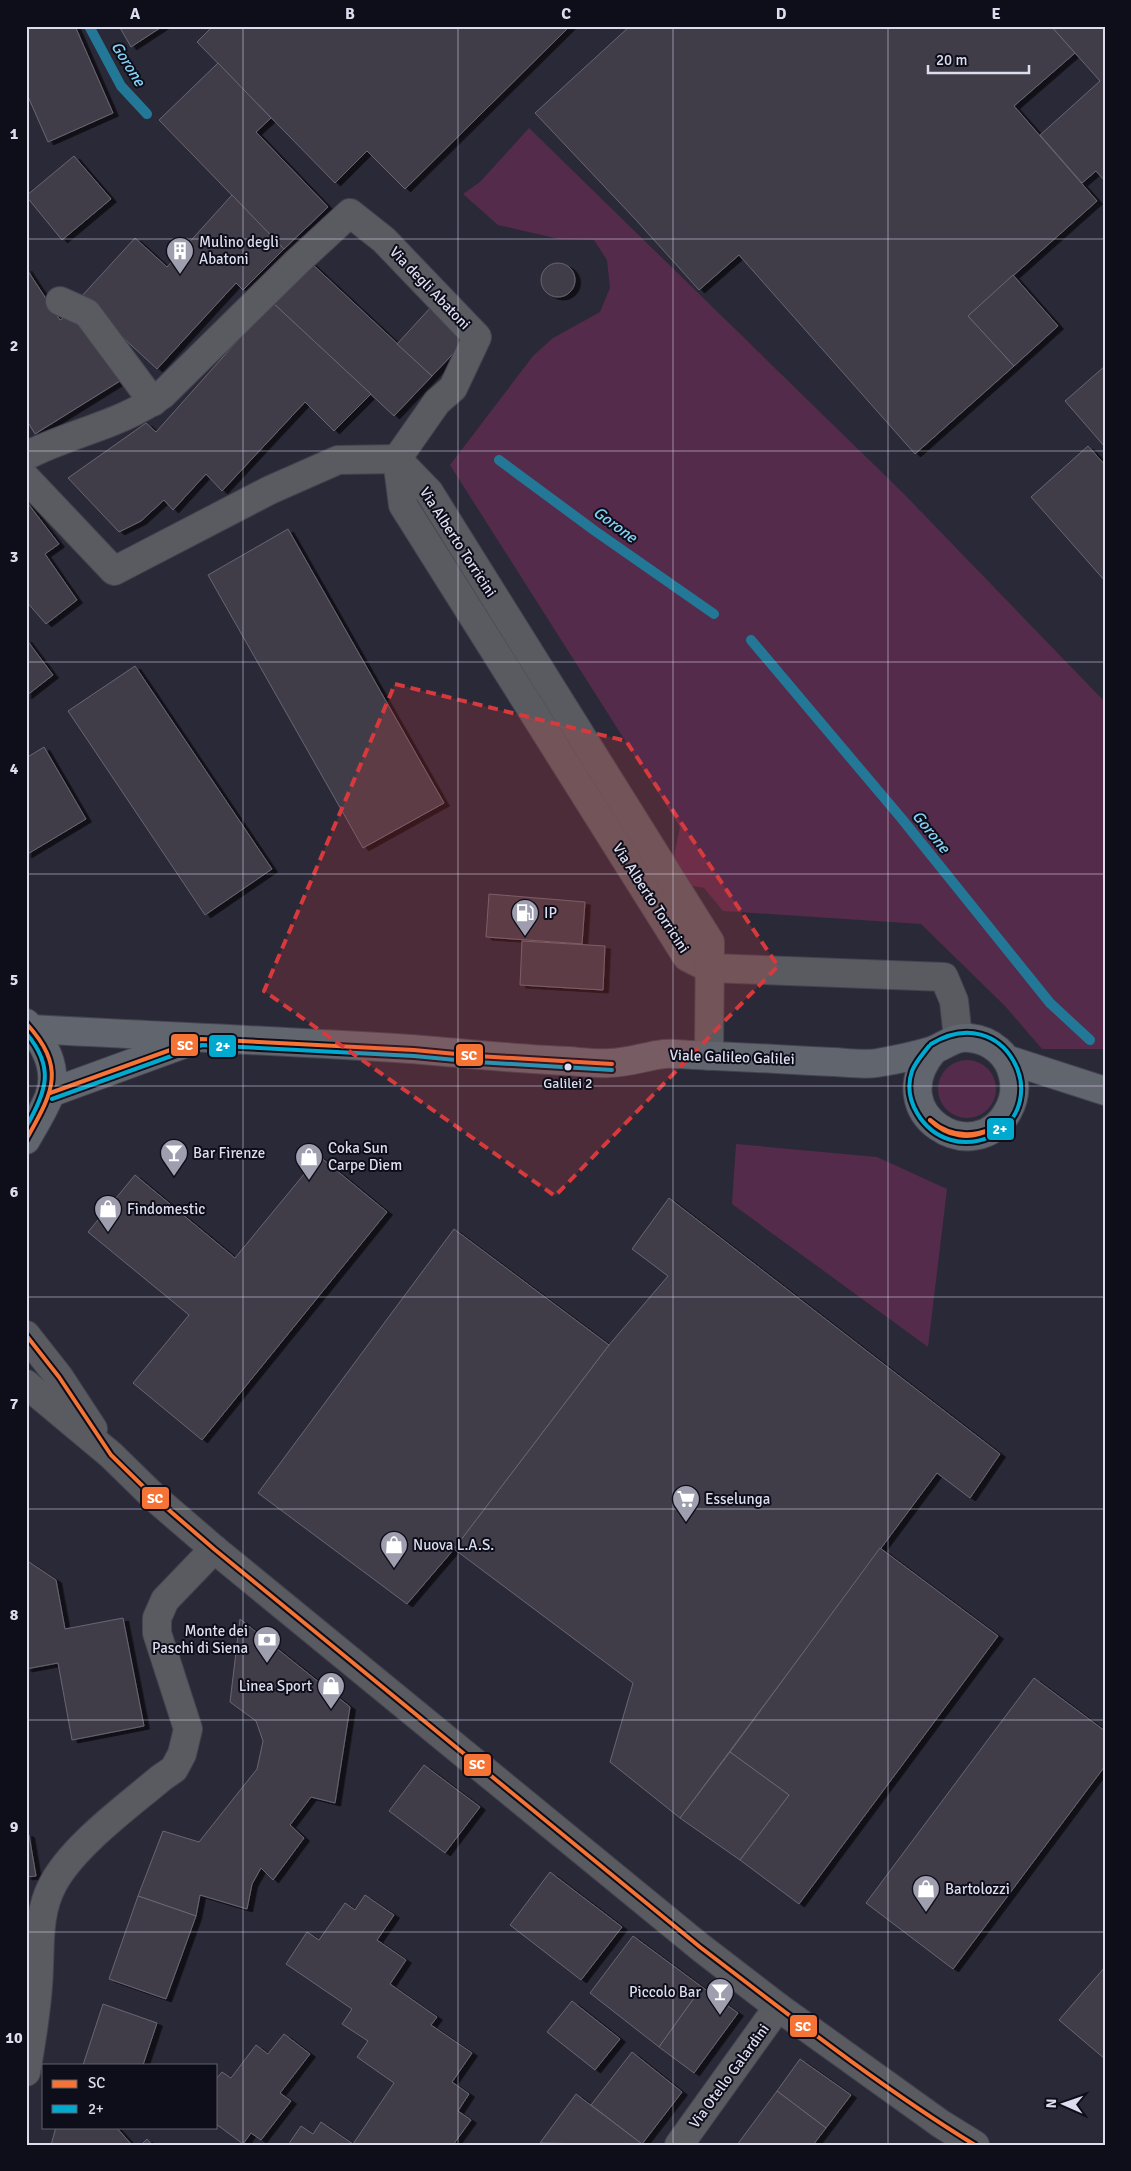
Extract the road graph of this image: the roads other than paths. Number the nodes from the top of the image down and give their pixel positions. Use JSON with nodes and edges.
{"nodes":[{"id":1,"x":60,"y":301,"type":"dead end"},
{"id":2,"x":153,"y":402,"type":"junction"},
{"id":3,"x":26,"y":456,"type":"edge"},
{"id":4,"x":397,"y":459,"type":"junction"},
{"id":5,"x":26,"y":478,"type":"edge"},
{"id":6,"x":709,"y":968,"type":"junction"},
{"id":7,"x":29,"y":1026,"type":"edge"},
{"id":8,"x":958,"y":1038,"type":"junction"},
{"id":9,"x":200,"y":1039,"type":"junction"},
{"id":10,"x":934,"y":1050,"type":"junction"},
{"id":11,"x":709,"y":1056,"type":"junction"},
{"id":12,"x":1006,"y":1059,"type":"junction"},
{"id":13,"x":1105,"y":1091,"type":"edge"},
{"id":14,"x":50,"y":1093,"type":"junction"},
{"id":15,"x":26,"y":1140,"type":"edge"},
{"id":16,"x":26,"y":1335,"type":"edge"},
{"id":17,"x":26,"y":1384,"type":"edge"},
{"id":18,"x":111,"y":1455,"type":"junction"},
{"id":19,"x":214,"y":1549,"type":"junction"},
{"id":20,"x":778,"y":2008,"type":"junction"},
{"id":21,"x":26,"y":2072,"type":"edge"},
{"id":22,"x":679,"y":2145,"type":"edge"},
{"id":23,"x":975,"y":2145,"type":"edge"}],
"edges":[{"from":1,"to":2,"type":"street"},
{"from":2,"to":3,"type":"street","name":"Via degli Abatoni"},
{"from":2,"to":4,"type":"street","name":"Via degli Abatoni"},
{"from":4,"to":5,"type":"street"},
{"from":4,"to":6,"type":"street","name":"Via Alberto Torricini"},
{"from":6,"to":8,"type":"street","name":"Via Alberto Torricini"},
{"from":6,"to":11,"type":"street"},
{"from":7,"to":9,"type":"main road","name":"Viale Galileo Galilei"},
{"from":7,"to":14,"type":"main road"},
{"from":8,"to":10,"type":"main road","name":"Viale Galileo Galilei"},
{"from":8,"to":12,"type":"main road"},
{"from":9,"to":11,"type":"main road","name":"Viale Galileo Galilei"},
{"from":9,"to":14,"type":"main road"},
{"from":10,"to":11,"type":"main road","name":"Viale Galileo Galilei"},
{"from":10,"to":12,"type":"main road","name":"Viale Galileo Galilei"},
{"from":12,"to":13,"type":"main road"},
{"from":14,"to":15,"type":"main road"},
{"from":16,"to":18,"type":"street"},
{"from":17,"to":18,"type":"street"},
{"from":18,"to":19,"type":"street"},
{"from":19,"to":20,"type":"street"},
{"from":19,"to":21,"type":"street"},
{"from":20,"to":22,"type":"street","name":"Via Otello Galardini"},
{"from":20,"to":23,"type":"street"}]}
